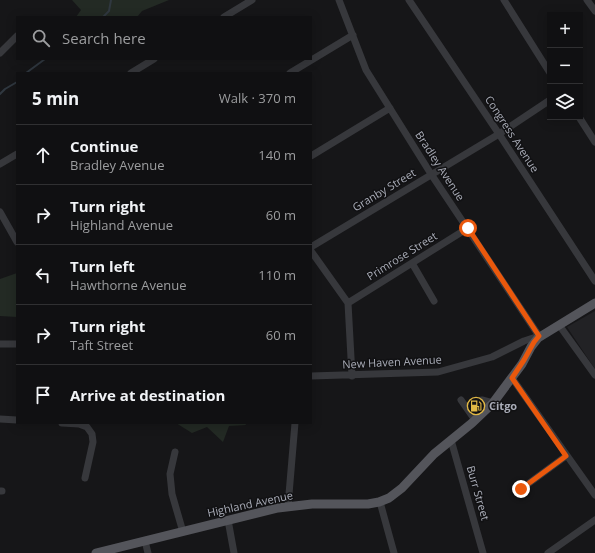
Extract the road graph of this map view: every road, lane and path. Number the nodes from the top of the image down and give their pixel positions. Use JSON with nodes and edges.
{"nodes":[{"id":1,"x":252,"y":0,"type":"edge"},
{"id":2,"x":339,"y":0,"type":"edge"},
{"id":3,"x":409,"y":0,"type":"edge"},
{"id":4,"x":504,"y":0,"type":"edge"},
{"id":5,"x":587,"y":0,"type":"edge"},
{"id":6,"x":595,"y":11,"type":"edge"},
{"id":7,"x":226,"y":16,"type":"edge"},
{"id":8,"x":353,"y":35,"type":"junction"},
{"id":9,"x":16,"y":37,"type":"edge"},
{"id":10,"x":0,"y":53,"type":"edge"},
{"id":11,"x":152,"y":60,"type":"edge"},
{"id":12,"x":312,"y":60,"type":"edge"},
{"id":13,"x":312,"y":60,"type":"edge"},
{"id":14,"x":547,"y":68,"type":"edge"},
{"id":15,"x":133,"y":72,"type":"edge"},
{"id":16,"x":292,"y":72,"type":"edge"},
{"id":17,"x":547,"y":102,"type":"edge"},
{"id":18,"x":390,"y":108,"type":"junction"},
{"id":19,"x":581,"y":120,"type":"edge"},
{"id":20,"x":499,"y":134,"type":"junction"},
{"id":21,"x":595,"y":142,"type":"edge"},
{"id":22,"x":16,"y":155,"type":"edge"},
{"id":23,"x":312,"y":155,"type":"edge"},
{"id":24,"x":0,"y":164,"type":"edge"},
{"id":25,"x":431,"y":174,"type":"junction"},
{"id":26,"x":0,"y":212,"type":"edge"},
{"id":27,"x":468,"y":228,"type":"junction"},
{"id":28,"x":16,"y":238,"type":"edge"},
{"id":29,"x":312,"y":246,"type":"edge"},
{"id":30,"x":312,"y":252,"type":"edge"},
{"id":31,"x":412,"y":263,"type":"junction"},
{"id":32,"x":595,"y":281,"type":"edge"},
{"id":33,"x":434,"y":302,"type":"dead end"},
{"id":34,"x":348,"y":303,"type":"junction"},
{"id":35,"x":595,"y":304,"type":"edge"},
{"id":36,"x":559,"y":325,"type":"junction"},
{"id":37,"x":539,"y":336,"type":"junction"},
{"id":38,"x":0,"y":344,"type":"edge"},
{"id":39,"x":16,"y":344,"type":"edge"},
{"id":40,"x":312,"y":376,"type":"edge"},
{"id":41,"x":352,"y":376,"type":"junction"},
{"id":42,"x":595,"y":376,"type":"edge"},
{"id":43,"x":512,"y":378,"type":"junction"},
{"id":44,"x":461,"y":400,"type":"dead end"},
{"id":45,"x":480,"y":402,"type":"dead end"},
{"id":46,"x":493,"y":403,"type":"junction"},
{"id":47,"x":0,"y":419,"type":"edge"},
{"id":48,"x":16,"y":420,"type":"edge"},
{"id":49,"x":475,"y":420,"type":"junction"},
{"id":50,"x":79,"y":424,"type":"edge"},
{"id":51,"x":295,"y":424,"type":"edge"},
{"id":52,"x":451,"y":440,"type":"junction"},
{"id":53,"x":175,"y":452,"type":"dead end"},
{"id":54,"x":566,"y":456,"type":"junction"},
{"id":55,"x":85,"y":478,"type":"dead end"},
{"id":56,"x":521,"y":489,"type":"dead end"},
{"id":57,"x":595,"y":495,"type":"edge"},
{"id":58,"x":380,"y":502,"type":"junction"},
{"id":59,"x":288,"y":506,"type":"junction"},
{"id":60,"x":228,"y":520,"type":"junction"},
{"id":61,"x":595,"y":520,"type":"edge"},
{"id":62,"x":183,"y":532,"type":"junction"},
{"id":63,"x":145,"y":541,"type":"junction"},
{"id":64,"x":96,"y":553,"type":"edge"},
{"id":65,"x":148,"y":553,"type":"edge"},
{"id":66,"x":234,"y":553,"type":"edge"},
{"id":67,"x":394,"y":553,"type":"edge"},
{"id":68,"x":484,"y":553,"type":"edge"},
{"id":69,"x":548,"y":553,"type":"edge"}],
"edges":[{"from":1,"to":7,"type":"street"},
{"from":2,"to":8,"type":"street","name":"Bradley Avenue"},
{"from":3,"to":20,"type":"street","name":"Congress Avenue"},
{"from":4,"to":14,"type":"street"},
{"from":5,"to":6,"type":"street"},
{"from":8,"to":12,"type":"street"},
{"from":8,"to":18,"type":"street","name":"Bradley Avenue"},
{"from":9,"to":10,"type":"street"},
{"from":11,"to":15,"type":"street"},
{"from":13,"to":16,"type":"street"},
{"from":17,"to":20,"type":"street","name":"Granby Street"},
{"from":18,"to":23,"type":"street"},
{"from":18,"to":25,"type":"street","name":"Bradley Avenue"},
{"from":19,"to":21,"type":"street"},
{"from":20,"to":25,"type":"street","name":"Granby Street"},
{"from":20,"to":32,"type":"street","name":"Congress Avenue"},
{"from":22,"to":24,"type":"street"},
{"from":25,"to":27,"type":"street","name":"Bradley Avenue"},
{"from":25,"to":29,"type":"street","name":"Granby Street"},
{"from":26,"to":28,"type":"street"},
{"from":27,"to":31,"type":"street","name":"Primrose Street"},
{"from":27,"to":37,"type":"street","name":"Bradley Avenue"},
{"from":30,"to":34,"type":"street"},
{"from":31,"to":33,"type":"street"},
{"from":31,"to":34,"type":"street","name":"Primrose Street"},
{"from":34,"to":41,"type":"street"},
{"from":35,"to":36,"type":"main road","name":"Highland Avenue"},
{"from":36,"to":37,"type":"main road","name":"Highland Avenue"},
{"from":36,"to":42,"type":"street"},
{"from":37,"to":41,"type":"street","name":"New Haven Avenue"},
{"from":37,"to":43,"type":"main road","name":"Highland Avenue"},
{"from":38,"to":39,"type":"street"},
{"from":40,"to":41,"type":"street","name":"New Haven Avenue"},
{"from":43,"to":46,"type":"main road","name":"Highland Avenue"},
{"from":43,"to":54,"type":"street"},
{"from":44,"to":49,"type":"street"},
{"from":45,"to":46,"type":"street"},
{"from":46,"to":49,"type":"main road","name":"Highland Avenue"},
{"from":47,"to":48,"type":"street"},
{"from":49,"to":52,"type":"main road","name":"Highland Avenue"},
{"from":50,"to":55,"type":"street"},
{"from":51,"to":59,"type":"street"},
{"from":52,"to":58,"type":"main road","name":"Highland Avenue"},
{"from":52,"to":68,"type":"street","name":"Burr Street"},
{"from":53,"to":62,"type":"street"},
{"from":54,"to":56,"type":"street"},
{"from":54,"to":57,"type":"street"},
{"from":58,"to":59,"type":"main road","name":"Highland Avenue"},
{"from":58,"to":67,"type":"street"},
{"from":59,"to":60,"type":"main road","name":"Highland Avenue"},
{"from":60,"to":62,"type":"main road","name":"Highland Avenue"},
{"from":60,"to":66,"type":"street"},
{"from":61,"to":69,"type":"street"},
{"from":62,"to":63,"type":"main road","name":"Highland Avenue"},
{"from":63,"to":64,"type":"main road","name":"Highland Avenue"},
{"from":63,"to":65,"type":"street"}]}
